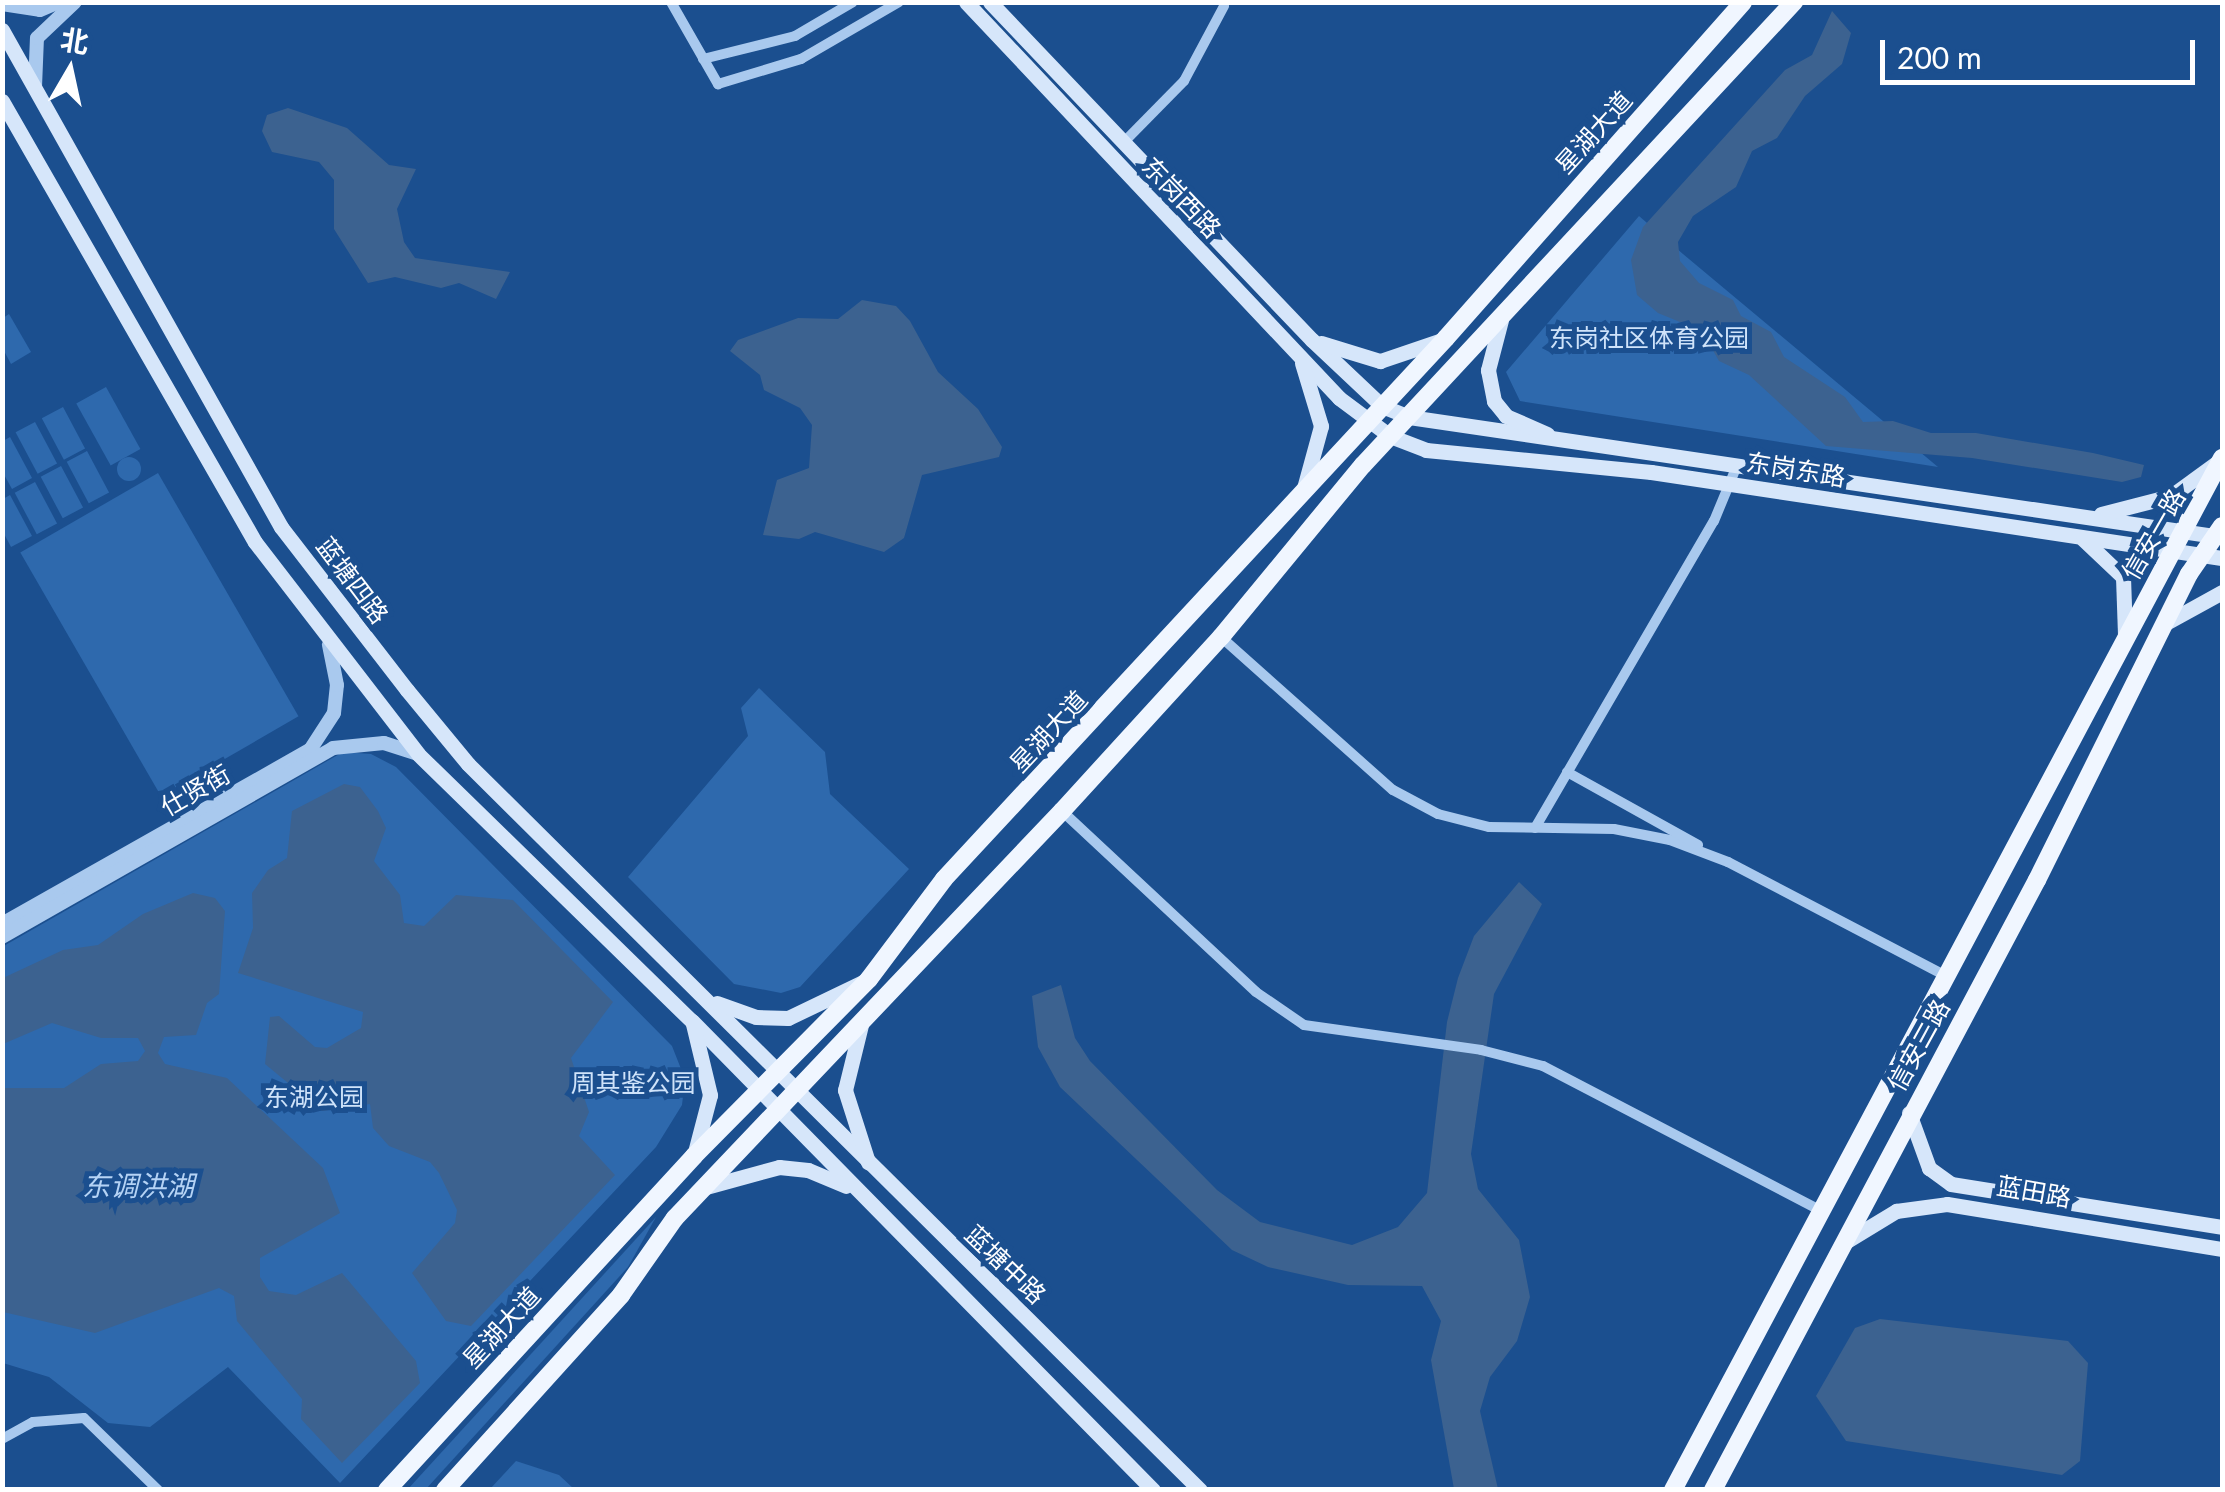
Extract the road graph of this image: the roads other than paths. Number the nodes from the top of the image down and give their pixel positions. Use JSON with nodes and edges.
{"nodes":[{"id":1,"x":59,"y":2,"type":"edge"},
{"id":2,"x":75,"y":2,"type":"edge"},
{"id":3,"x":670,"y":2,"type":"edge"},
{"id":4,"x":853,"y":2,"type":"edge"},
{"id":5,"x":898,"y":2,"type":"edge"},
{"id":6,"x":966,"y":2,"type":"edge"},
{"id":7,"x":990,"y":2,"type":"edge"},
{"id":8,"x":1742,"y":2,"type":"edge"},
{"id":9,"x":1794,"y":2,"type":"edge"},
{"id":10,"x":2,"y":4,"type":"edge"},
{"id":11,"x":1224,"y":6,"type":"dead end"},
{"id":12,"x":2,"y":30,"type":"edge"},
{"id":13,"x":703,"y":59,"type":"junction"},
{"id":14,"x":36,"y":88,"type":"junction"},
{"id":15,"x":2,"y":101,"type":"edge"},
{"id":16,"x":1124,"y":144,"type":"junction"},
{"id":17,"x":110,"y":225,"type":"junction"},
{"id":18,"x":82,"y":242,"type":"junction"},
{"id":19,"x":1289,"y":316,"type":"junction"},
{"id":20,"x":1501,"y":320,"type":"junction"},
{"id":21,"x":1275,"y":329,"type":"junction"},
{"id":22,"x":1446,"y":338,"type":"junction"},
{"id":23,"x":1312,"y":340,"type":"junction"},
{"id":24,"x":1298,"y":354,"type":"junction"},
{"id":25,"x":1382,"y":406,"type":"junction"},
{"id":26,"x":1409,"y":418,"type":"junction"},
{"id":27,"x":1366,"y":422,"type":"junction"},
{"id":28,"x":1390,"y":436,"type":"junction"},
{"id":29,"x":1579,"y":446,"type":"junction"},
{"id":30,"x":2222,"y":458,"type":"edge"},
{"id":31,"x":1735,"y":477,"type":"junction"},
{"id":32,"x":1304,"y":488,"type":"junction"},
{"id":33,"x":2083,"y":516,"type":"junction"},
{"id":34,"x":2132,"y":524,"type":"junction"},
{"id":35,"x":281,"y":527,"type":"junction"},
{"id":36,"x":1266,"y":530,"type":"junction"},
{"id":37,"x":2188,"y":532,"type":"junction"},
{"id":38,"x":2221,"y":533,"type":"edge"},
{"id":39,"x":2079,"y":537,"type":"junction"},
{"id":40,"x":255,"y":542,"type":"junction"},
{"id":41,"x":2127,"y":544,"type":"junction"},
{"id":42,"x":1288,"y":551,"type":"junction"},
{"id":43,"x":2172,"y":551,"type":"junction"},
{"id":44,"x":2200,"y":555,"type":"junction"},
{"id":45,"x":2222,"y":558,"type":"edge"},
{"id":46,"x":2222,"y":592,"type":"edge"},
{"id":47,"x":2164,"y":624,"type":"junction"},
{"id":48,"x":2125,"y":635,"type":"junction"},
{"id":49,"x":1220,"y":636,"type":"junction"},
{"id":50,"x":329,"y":645,"type":"junction"},
{"id":51,"x":418,"y":754,"type":"junction"},
{"id":52,"x":2056,"y":770,"type":"junction"},
{"id":53,"x":1568,"y":772,"type":"junction"},
{"id":54,"x":2084,"y":786,"type":"junction"},
{"id":55,"x":1062,"y":812,"type":"junction"},
{"id":56,"x":529,"y":824,"type":"junction"},
{"id":57,"x":1535,"y":828,"type":"junction"},
{"id":58,"x":507,"y":846,"type":"junction"},
{"id":59,"x":1728,"y":862,"type":"junction"},
{"id":60,"x":2,"y":924,"type":"edge"},
{"id":61,"x":2,"y":937,"type":"edge"},
{"id":62,"x":1946,"y":976,"type":"junction"},
{"id":63,"x":869,"y":979,"type":"junction"},
{"id":64,"x":708,"y":1000,"type":"junction"},
{"id":65,"x":692,"y":1020,"type":"junction"},
{"id":66,"x":862,"y":1024,"type":"junction"},
{"id":67,"x":778,"y":1073,"type":"junction"},
{"id":68,"x":760,"y":1090,"type":"junction"},
{"id":69,"x":796,"y":1092,"type":"junction"},
{"id":70,"x":778,"y":1110,"type":"junction"},
{"id":71,"x":1910,"y":1113,"type":"junction"},
{"id":72,"x":694,"y":1156,"type":"junction"},
{"id":73,"x":870,"y":1166,"type":"junction"},
{"id":74,"x":705,"y":1187,"type":"junction"},
{"id":75,"x":855,"y":1190,"type":"junction"},
{"id":76,"x":654,"y":1198,"type":"junction"},
{"id":77,"x":1821,"y":1211,"type":"junction"},
{"id":78,"x":675,"y":1218,"type":"junction"},
{"id":79,"x":2222,"y":1227,"type":"edge"},
{"id":80,"x":1844,"y":1242,"type":"junction"},
{"id":81,"x":2222,"y":1249,"type":"edge"},
{"id":82,"x":993,"y":1284,"type":"junction"},
{"id":83,"x":972,"y":1307,"type":"junction"},
{"id":84,"x":2,"y":1440,"type":"edge"},
{"id":85,"x":158,"y":1490,"type":"edge"},
{"id":86,"x":387,"y":1490,"type":"edge"},
{"id":87,"x":444,"y":1490,"type":"edge"},
{"id":88,"x":1153,"y":1490,"type":"edge"},
{"id":89,"x":1200,"y":1490,"type":"edge"},
{"id":90,"x":1673,"y":1490,"type":"edge"},
{"id":91,"x":1713,"y":1490,"type":"edge"}],
"edges":[{"from":1,"to":10,"type":"street"},
{"from":2,"to":14,"type":"street"},
{"from":3,"to":13,"type":"street"},
{"from":4,"to":13,"type":"street"},
{"from":5,"to":13,"type":"street"},
{"from":6,"to":21,"type":"main road","name":"东岗西路"},
{"from":7,"to":16,"type":"main road","name":"东岗西路"},
{"from":8,"to":22,"type":"main road","name":"星湖大道"},
{"from":9,"to":20,"type":"main road"},
{"from":11,"to":16,"type":"street"},
{"from":12,"to":14,"type":"main road","name":"蓝塘四路"},
{"from":14,"to":17,"type":"main road","name":"蓝塘四路"},
{"from":15,"to":18,"type":"main road"},
{"from":16,"to":19,"type":"main road","name":"东岗西路"},
{"from":17,"to":18,"type":"main road"},
{"from":17,"to":35,"type":"main road","name":"蓝塘四路"},
{"from":18,"to":40,"type":"main road"},
{"from":19,"to":21,"type":"street"},
{"from":19,"to":23,"type":"main road","name":"东岗西路"},
{"from":20,"to":26,"type":"main road"},
{"from":20,"to":29,"type":"main road"},
{"from":21,"to":24,"type":"main road","name":"东岗西路"},
{"from":22,"to":23,"type":"main road"},
{"from":22,"to":25,"type":"main road","name":"星湖大道"},
{"from":23,"to":25,"type":"main road","name":"东岗西路"},
{"from":24,"to":27,"type":"main road","name":"东岗西路"},
{"from":24,"to":32,"type":"main road"},
{"from":25,"to":26,"type":"main road","name":"东岗东路"},
{"from":25,"to":27,"type":"main road","name":"星湖大道"},
{"from":26,"to":28,"type":"main road"},
{"from":26,"to":29,"type":"main road","name":"东岗东路"},
{"from":27,"to":28,"type":"main road","name":"东岗东路"},
{"from":27,"to":32,"type":"main road","name":"星湖大道"},
{"from":28,"to":31,"type":"main road","name":"东岗东路"},
{"from":28,"to":42,"type":"main road"},
{"from":29,"to":31,"type":"main road","name":"东岗东路"},
{"from":30,"to":33,"type":"main road"},
{"from":30,"to":37,"type":"main road","name":"信安一路"},
{"from":31,"to":33,"type":"main road","name":"东岗东路"},
{"from":31,"to":39,"type":"main road","name":"东岗东路"},
{"from":31,"to":53,"type":"street"},
{"from":32,"to":36,"type":"main road","name":"星湖大道"},
{"from":33,"to":34,"type":"main road","name":"东岗东路"},
{"from":34,"to":37,"type":"main road","name":"东岗东路"},
{"from":34,"to":41,"type":"main road"},
{"from":35,"to":40,"type":"main road"},
{"from":35,"to":56,"type":"main road","name":"蓝塘四路"},
{"from":36,"to":42,"type":"main road"},
{"from":36,"to":63,"type":"main road","name":"星湖大道"},
{"from":37,"to":38,"type":"main road","name":"东岗东路"},
{"from":37,"to":43,"type":"main road","name":"信安一路"},
{"from":38,"to":44,"type":"main road","name":"信安一路"},
{"from":39,"to":41,"type":"main road","name":"东岗东路"},
{"from":39,"to":48,"type":"main road"},
{"from":40,"to":50,"type":"main road"},
{"from":41,"to":43,"type":"main road","name":"东岗东路"},
{"from":42,"to":49,"type":"main road"},
{"from":43,"to":44,"type":"main road","name":"东岗东路"},
{"from":43,"to":48,"type":"main road","name":"信安一路"},
{"from":44,"to":45,"type":"main road","name":"东岗东路"},
{"from":44,"to":47,"type":"main road","name":"信安一路"},
{"from":46,"to":47,"type":"main road"},
{"from":47,"to":54,"type":"main road","name":"信安二路"},
{"from":48,"to":52,"type":"main road","name":"信安二路"},
{"from":49,"to":55,"type":"main road"},
{"from":49,"to":57,"type":"street"},
{"from":50,"to":51,"type":"main road"},
{"from":50,"to":60,"type":"street","name":"仕贤街"},
{"from":51,"to":58,"type":"main road"},
{"from":51,"to":61,"type":"street"},
{"from":52,"to":54,"type":"main road"},
{"from":52,"to":62,"type":"main road","name":"信安二路"},
{"from":53,"to":57,"type":"street"},
{"from":53,"to":59,"type":"street"},
{"from":54,"to":71,"type":"main road","name":"信安二路"},
{"from":55,"to":66,"type":"main road"},
{"from":55,"to":77,"type":"street"},
{"from":56,"to":58,"type":"main road"},
{"from":56,"to":64,"type":"main road","name":"蓝塘四路"},
{"from":57,"to":59,"type":"street"},
{"from":58,"to":65,"type":"main road"},
{"from":59,"to":62,"type":"street"},
{"from":62,"to":77,"type":"main road","name":"信安二路"},
{"from":63,"to":64,"type":"main road"},
{"from":63,"to":67,"type":"main road","name":"星湖大道"},
{"from":64,"to":67,"type":"main road","name":"蓝塘四路"},
{"from":65,"to":68,"type":"main road"},
{"from":65,"to":72,"type":"main road"},
{"from":66,"to":69,"type":"main road"},
{"from":66,"to":73,"type":"main road"},
{"from":67,"to":68,"type":"main road","name":"星湖大道"},
{"from":67,"to":69,"type":"main road","name":"蓝塘中路"},
{"from":68,"to":70,"type":"main road"},
{"from":68,"to":72,"type":"main road","name":"星湖大道"},
{"from":69,"to":70,"type":"main road"},
{"from":69,"to":73,"type":"main road","name":"蓝塘中路"},
{"from":70,"to":74,"type":"main road"},
{"from":70,"to":75,"type":"main road"},
{"from":71,"to":79,"type":"main road","name":"蓝田路"},
{"from":71,"to":80,"type":"main road","name":"信安二路"},
{"from":72,"to":76,"type":"main road","name":"星湖大道"},
{"from":73,"to":82,"type":"main road","name":"蓝塘中路"},
{"from":74,"to":75,"type":"main road"},
{"from":74,"to":78,"type":"main road"},
{"from":75,"to":83,"type":"main road"},
{"from":76,"to":78,"type":"main road"},
{"from":76,"to":86,"type":"main road","name":"星湖大道"},
{"from":77,"to":90,"type":"main road","name":"信安二路"},
{"from":78,"to":87,"type":"main road"},
{"from":80,"to":81,"type":"main road","name":"蓝田路"},
{"from":80,"to":91,"type":"main road","name":"信安二路"},
{"from":82,"to":83,"type":"main road"},
{"from":82,"to":89,"type":"main road","name":"蓝塘中路"},
{"from":83,"to":88,"type":"main road"},
{"from":84,"to":85,"type":"street"}]}
